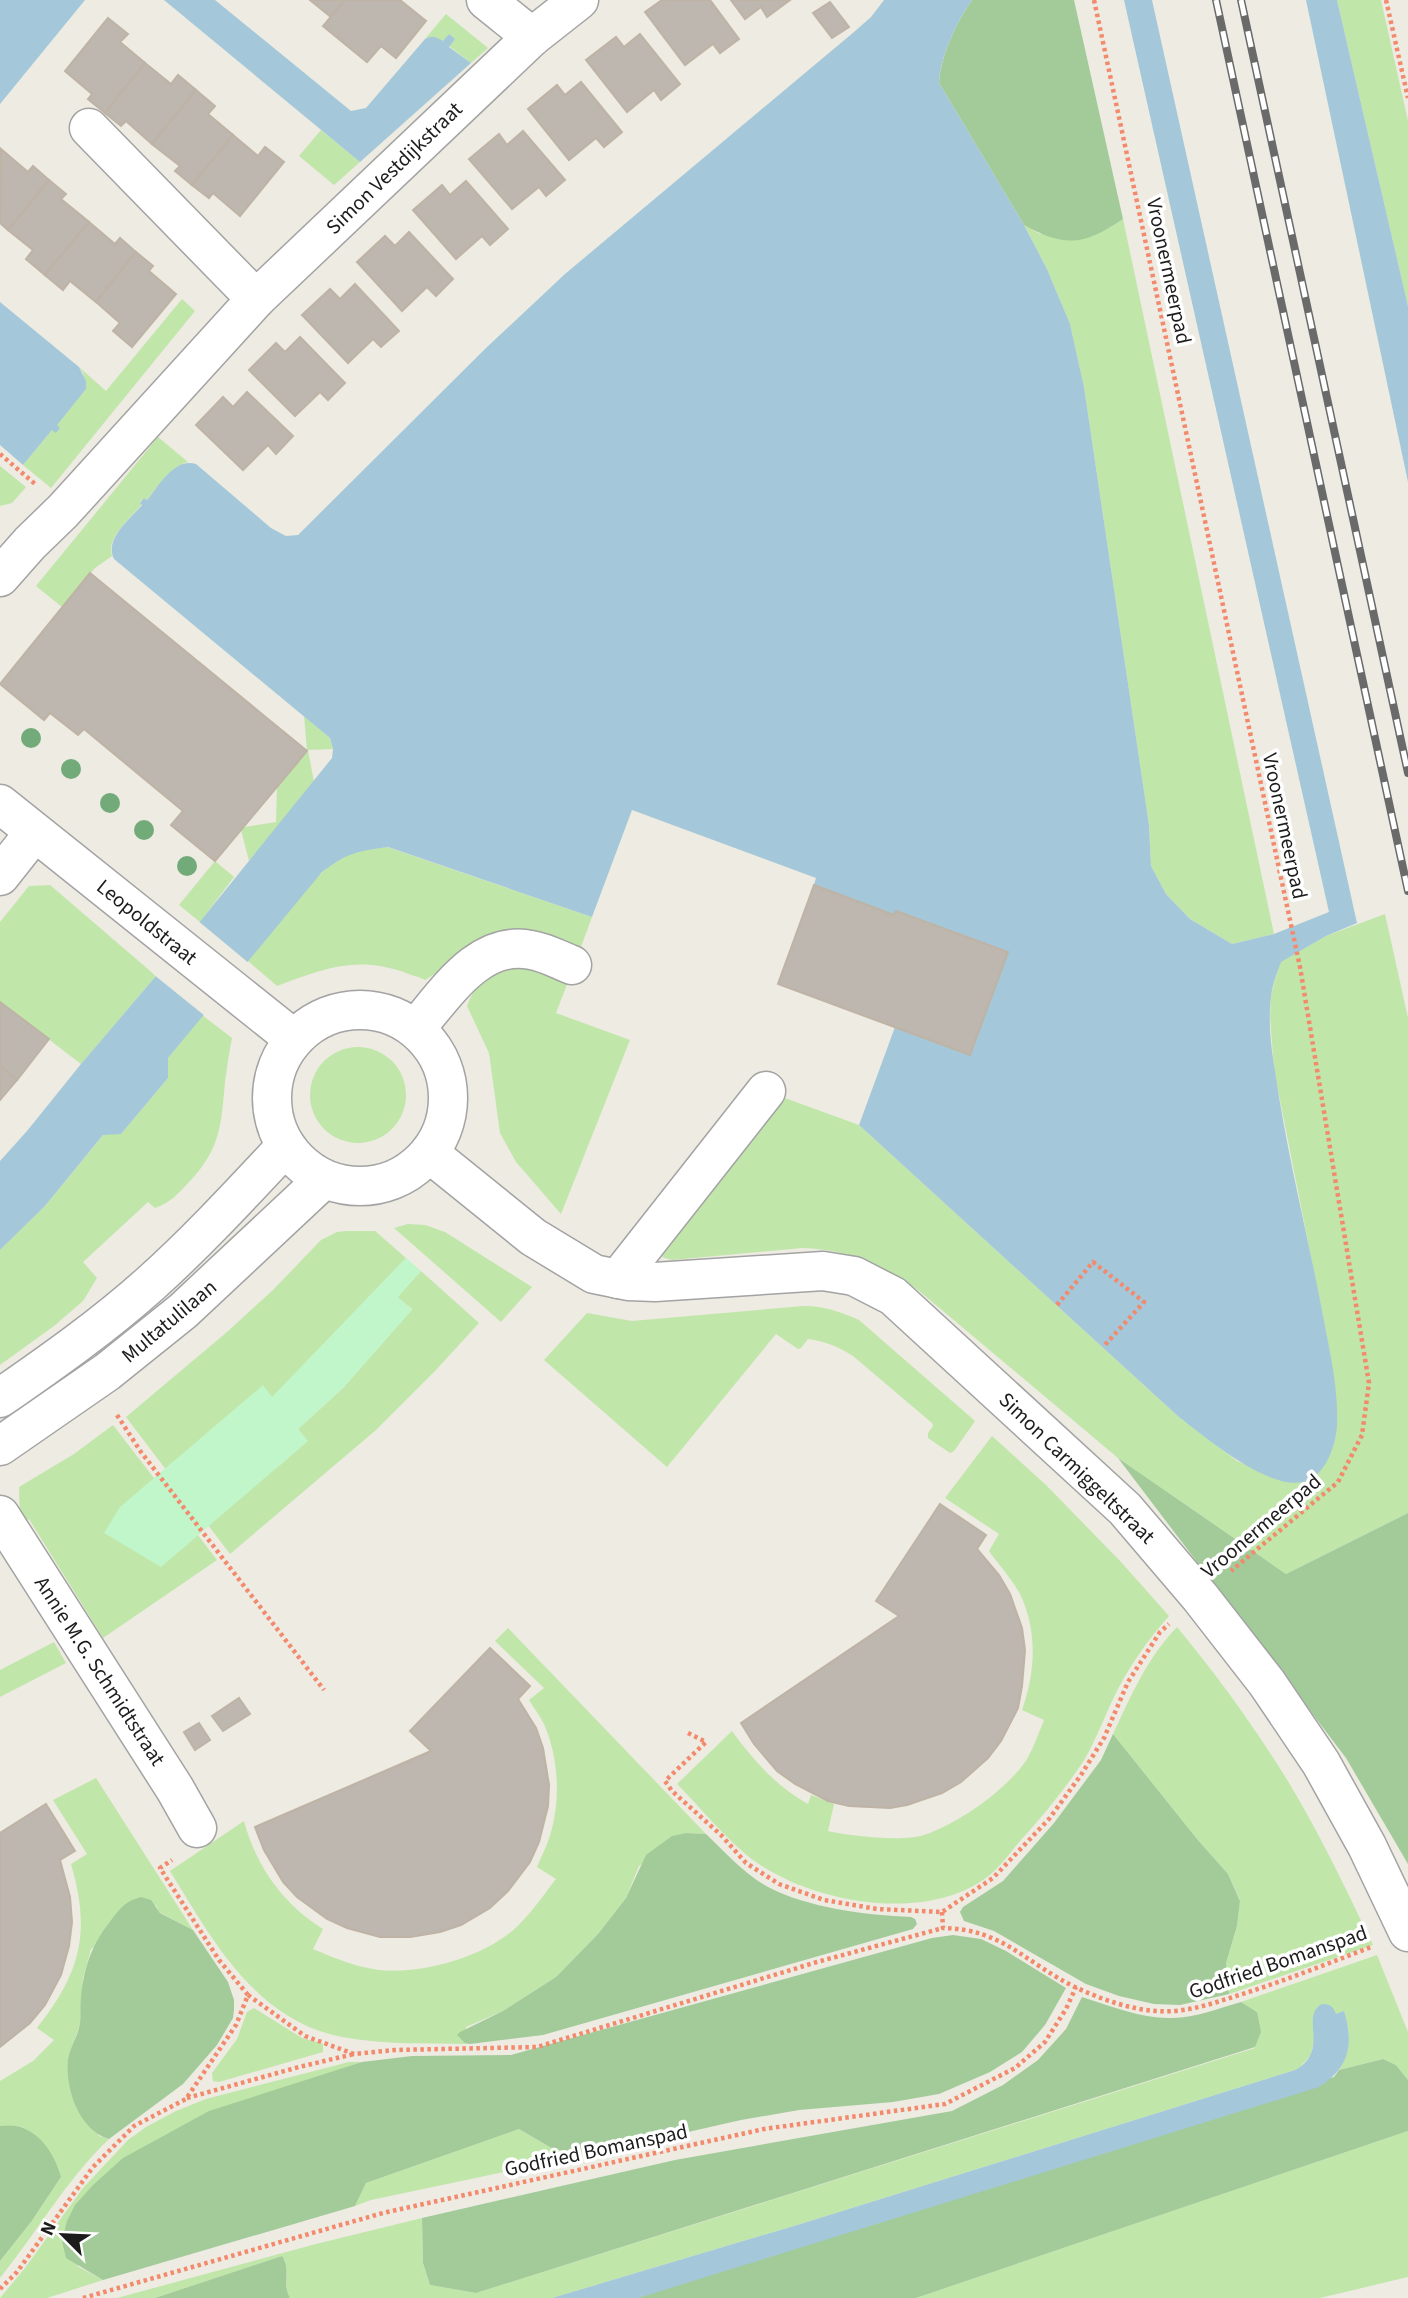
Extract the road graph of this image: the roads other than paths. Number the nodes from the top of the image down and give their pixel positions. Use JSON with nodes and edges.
{"nodes":[{"id":1,"x":486,"y":0,"type":"edge"},
{"id":2,"x":579,"y":0,"type":"edge"},
{"id":3,"x":532,"y":37,"type":"junction"},
{"id":4,"x":89,"y":128,"type":"dead end"},
{"id":5,"x":256,"y":299,"type":"junction"},
{"id":6,"x":0,"y":577,"type":"edge"},
{"id":7,"x":0,"y":804,"type":"edge"},
{"id":8,"x":34,"y":833,"type":"junction"},
{"id":9,"x":0,"y":876,"type":"edge"},
{"id":10,"x":572,"y":965,"type":"dead end"},
{"id":11,"x":416,"y":1028,"type":"junction"},
{"id":12,"x":294,"y":1039,"type":"junction"},
{"id":13,"x":766,"y":1091,"type":"dead end"},
{"id":14,"x":286,"y":1146,"type":"junction"},
{"id":15,"x":429,"y":1153,"type":"junction"},
{"id":16,"x":324,"y":1179,"type":"junction"},
{"id":17,"x":636,"y":1280,"type":"junction"},
{"id":18,"x":0,"y":1398,"type":"edge"},
{"id":19,"x":0,"y":1446,"type":"edge"},
{"id":20,"x":0,"y":1515,"type":"edge"},
{"id":21,"x":197,"y":1828,"type":"road end"},
{"id":22,"x":1396,"y":1937,"type":"edge"}],
"edges":[{"from":1,"to":3,"type":"street"},
{"from":2,"to":3,"type":"street","name":"Simon Vestdijkstraat"},
{"from":3,"to":5,"type":"street","name":"Simon Vestdijkstraat"},
{"from":4,"to":5,"type":"street"},
{"from":5,"to":6,"type":"street","name":"Simon Vestdijkstraat"},
{"from":7,"to":8,"type":"street","name":"Leopoldstraat"},
{"from":8,"to":9,"type":"street"},
{"from":8,"to":12,"type":"street","name":"Leopoldstraat"},
{"from":10,"to":11,"type":"street"},
{"from":11,"to":12,"type":"street"},
{"from":11,"to":15,"type":"street"},
{"from":12,"to":14,"type":"street"},
{"from":13,"to":17,"type":"street"},
{"from":14,"to":16,"type":"street"},
{"from":14,"to":18,"type":"street","name":"Multatulilaan"},
{"from":15,"to":16,"type":"street"},
{"from":15,"to":17,"type":"street","name":"Simon Carmiggeltstraat"},
{"from":16,"to":19,"type":"street","name":"Multatulilaan"},
{"from":17,"to":22,"type":"street","name":"Simon Carmiggeltstraat"},
{"from":20,"to":21,"type":"street","name":"Annie M.G. Schmidtstraat"}]}
